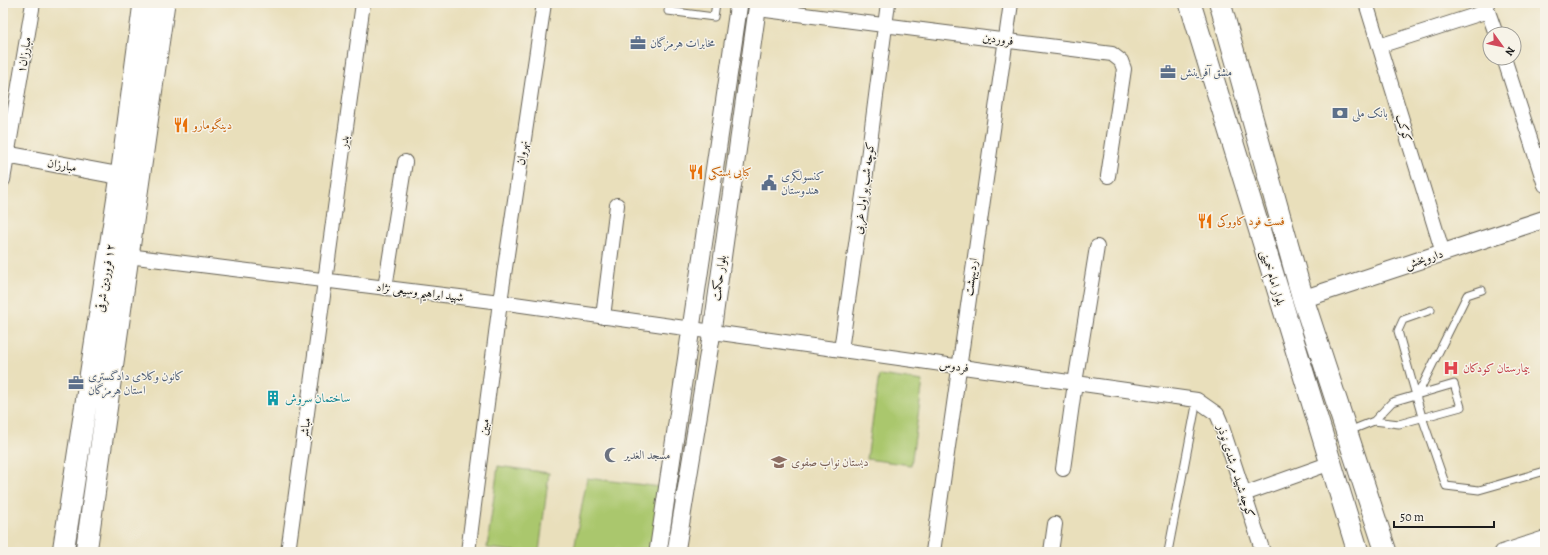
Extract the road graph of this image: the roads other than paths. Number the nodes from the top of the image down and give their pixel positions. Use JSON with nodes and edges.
{"nodes":[{"id":1,"x":33,"y":3,"type":"edge"},
{"id":2,"x":144,"y":3,"type":"edge"},
{"id":3,"x":164,"y":3,"type":"edge"},
{"id":4,"x":363,"y":3,"type":"edge"},
{"id":5,"x":544,"y":3,"type":"edge"},
{"id":6,"x":716,"y":3,"type":"edge"},
{"id":7,"x":738,"y":3,"type":"edge"},
{"id":8,"x":888,"y":3,"type":"edge"},
{"id":9,"x":1011,"y":3,"type":"edge"},
{"id":10,"x":1190,"y":3,"type":"edge"},
{"id":11,"x":1220,"y":3,"type":"edge"},
{"id":12,"x":1366,"y":3,"type":"edge"},
{"id":13,"x":757,"y":6,"type":"edge"},
{"id":14,"x":1487,"y":7,"type":"edge"},
{"id":15,"x":668,"y":11,"type":"dead end"},
{"id":16,"x":884,"y":26,"type":"junction"},
{"id":17,"x":1493,"y":26,"type":"edge"},
{"id":18,"x":1006,"y":40,"type":"junction"},
{"id":19,"x":1379,"y":46,"type":"junction"},
{"id":20,"x":1507,"y":66,"type":"edge"},
{"id":21,"x":5,"y":154,"type":"edge"},
{"id":22,"x":405,"y":162,"type":"dead end"},
{"id":23,"x":121,"y":176,"type":"junction"},
{"id":24,"x":1108,"y":176,"type":"dead end"},
{"id":25,"x":3,"y":180,"type":"edge"},
{"id":26,"x":1545,"y":185,"type":"edge"},
{"id":27,"x":616,"y":205,"type":"dead end"},
{"id":28,"x":1545,"y":219,"type":"edge"},
{"id":29,"x":1097,"y":247,"type":"dead end"},
{"id":30,"x":1443,"y":253,"type":"junction"},
{"id":31,"x":128,"y":256,"type":"junction"},
{"id":32,"x":326,"y":280,"type":"junction"},
{"id":33,"x":385,"y":288,"type":"junction"},
{"id":34,"x":1482,"y":290,"type":"dead end"},
{"id":35,"x":1303,"y":299,"type":"junction"},
{"id":36,"x":500,"y":302,"type":"junction"},
{"id":37,"x":1431,"y":310,"type":"dead end"},
{"id":38,"x":603,"y":317,"type":"junction"},
{"id":39,"x":692,"y":329,"type":"junction"},
{"id":40,"x":712,"y":332,"type":"junction"},
{"id":41,"x":841,"y":350,"type":"junction"},
{"id":42,"x":958,"y":367,"type":"junction"},
{"id":43,"x":1075,"y":383,"type":"junction"},
{"id":44,"x":1417,"y":396,"type":"junction"},
{"id":45,"x":1197,"y":400,"type":"junction"},
{"id":46,"x":1422,"y":417,"type":"junction"},
{"id":47,"x":1374,"y":422,"type":"junction"},
{"id":48,"x":1347,"y":432,"type":"junction"},
{"id":49,"x":1331,"y":463,"type":"junction"},
{"id":50,"x":1063,"y":469,"type":"dead end"},
{"id":51,"x":1545,"y":471,"type":"edge"},
{"id":52,"x":1244,"y":494,"type":"junction"},
{"id":53,"x":1055,"y":524,"type":"dead end"},
{"id":54,"x":1545,"y":538,"type":"edge"},
{"id":55,"x":63,"y":552,"type":"edge"},
{"id":56,"x":86,"y":552,"type":"edge"},
{"id":57,"x":288,"y":552,"type":"edge"},
{"id":58,"x":468,"y":552,"type":"edge"},
{"id":59,"x":658,"y":552,"type":"edge"},
{"id":60,"x":676,"y":552,"type":"edge"},
{"id":61,"x":933,"y":552,"type":"edge"},
{"id":62,"x":1051,"y":552,"type":"edge"},
{"id":63,"x":1168,"y":552,"type":"edge"},
{"id":64,"x":1263,"y":552,"type":"edge"},
{"id":65,"x":1358,"y":552,"type":"edge"},
{"id":66,"x":1386,"y":552,"type":"edge"},
{"id":67,"x":1502,"y":552,"type":"edge"}],
"edges":[{"from":1,"to":21,"type":"street","name":"مبارزان۱"},
{"from":2,"to":23,"type":"main road","name":"١٢ فروردین شرقی"},
{"from":3,"to":31,"type":"main road","name":"١٢ فروردین شرقی"},
{"from":4,"to":32,"type":"street","name":"بدر"},
{"from":5,"to":36,"type":"street","name":"نهروان"},
{"from":6,"to":15,"type":"lane"},
{"from":7,"to":39,"type":"street","name":"بلوار حکمت"},
{"from":8,"to":16,"type":"street","name":"کوچه شب بو اول غربی"},
{"from":9,"to":18,"type":"street","name":"اردیبهشت"},
{"from":10,"to":49,"type":"main road","name":"بلوار امام خمینی"},
{"from":11,"to":35,"type":"main road","name":"بلوار امام خمینی"},
{"from":12,"to":19,"type":"street","name":"کوکب"},
{"from":13,"to":16,"type":"street","name":"فروردین"},
{"from":13,"to":40,"type":"street","name":"بلوار حکمت"},
{"from":14,"to":17,"type":"street"},
{"from":14,"to":19,"type":"street"},
{"from":16,"to":18,"type":"street","name":"فروردین"},
{"from":16,"to":41,"type":"street","name":"کوچه شب بو اول غربی"},
{"from":18,"to":24,"type":"street","name":"فروردین"},
{"from":18,"to":42,"type":"street","name":"اردیبهشت"},
{"from":19,"to":30,"type":"street","name":"کوکب"},
{"from":20,"to":26,"type":"street"},
{"from":21,"to":23,"type":"street","name":"مبارزان"},
{"from":21,"to":25,"type":"street","name":"مبارزان۱"},
{"from":22,"to":33,"type":"street"},
{"from":23,"to":55,"type":"main road","name":"١٢ فروردین شرقی"},
{"from":27,"to":38,"type":"street"},
{"from":28,"to":30,"type":"street","name":"داروپخش"},
{"from":29,"to":43,"type":"street"},
{"from":30,"to":35,"type":"street","name":"داروپخش"},
{"from":31,"to":32,"type":"street","name":"شهید ابراهیم وسیعی نژاد"},
{"from":31,"to":56,"type":"main road","name":"١٢ فروردین شرقی"},
{"from":32,"to":33,"type":"street","name":"شهید ابراهیم وسیعی نژاد"},
{"from":32,"to":57,"type":"street","name":"مباشر"},
{"from":33,"to":36,"type":"street","name":"شهید ابراهیم وسیعی نژاد"},
{"from":34,"to":44,"type":"lane"},
{"from":35,"to":48,"type":"main road","name":"بلوار امام خمینی"},
{"from":36,"to":38,"type":"street","name":"شهید ابراهیم وسیعی نژاد"},
{"from":36,"to":58,"type":"street","name":"مبین"},
{"from":37,"to":44,"type":"lane"},
{"from":38,"to":39,"type":"street","name":"شهید ابراهیم وسیعی نژاد"},
{"from":39,"to":40,"type":"street","name":"شهید ابراهیم وسیعی نژاد"},
{"from":39,"to":59,"type":"street","name":"بلوار حکمت"},
{"from":40,"to":41,"type":"street","name":"فردوس"},
{"from":40,"to":60,"type":"street","name":"بلوار حکمت"},
{"from":41,"to":42,"type":"street","name":"فردوس"},
{"from":42,"to":43,"type":"street","name":"فردوس"},
{"from":42,"to":61,"type":"street","name":"اردیبهشت"},
{"from":43,"to":45,"type":"street","name":"فردوس"},
{"from":43,"to":50,"type":"street"},
{"from":44,"to":46,"type":"lane"},
{"from":44,"to":46,"type":"lane"},
{"from":44,"to":47,"type":"lane"},
{"from":45,"to":52,"type":"street","name":"کوچه شهید مرشدی نوذر"},
{"from":45,"to":63,"type":"lane"},
{"from":46,"to":47,"type":"lane"},
{"from":46,"to":51,"type":"lane"},
{"from":47,"to":48,"type":"lane"},
{"from":48,"to":66,"type":"main road","name":"بلوار امام خمینی"},
{"from":49,"to":52,"type":"street"},
{"from":49,"to":65,"type":"main road","name":"بلوار امام خمینی"},
{"from":52,"to":64,"type":"street","name":"کوچه شهید مرشدی نوذر"},
{"from":53,"to":62,"type":"street"},
{"from":54,"to":67,"type":"street"}]}
